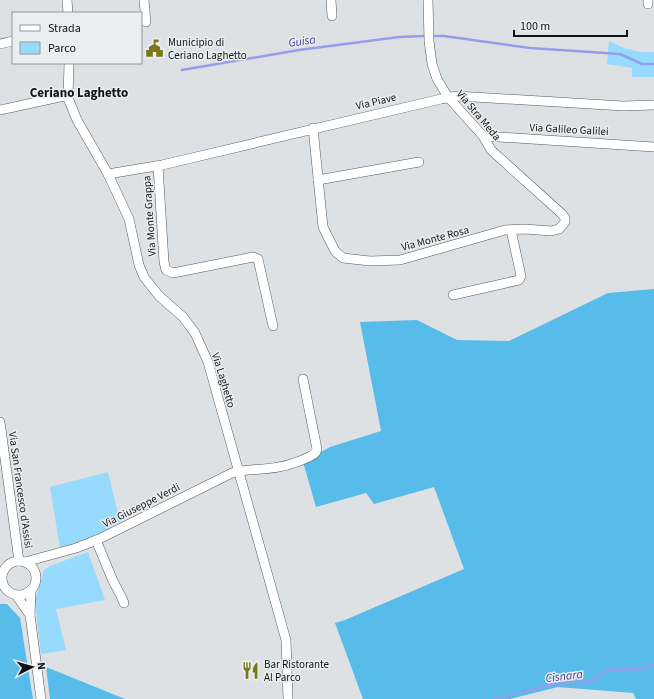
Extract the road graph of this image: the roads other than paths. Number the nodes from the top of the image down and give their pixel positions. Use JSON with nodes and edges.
{"nodes":[{"id":1,"x":67,"y":0,"type":"edge"},
{"id":2,"x":144,"y":0,"type":"edge"},
{"id":3,"x":331,"y":0,"type":"edge"},
{"id":4,"x":428,"y":0,"type":"edge"},
{"id":5,"x":68,"y":12,"type":"edge"},
{"id":6,"x":332,"y":16,"type":"dead end"},
{"id":7,"x":146,"y":22,"type":"dead end"},
{"id":8,"x":12,"y":42,"type":"edge"},
{"id":9,"x":0,"y":44,"type":"edge"},
{"id":10,"x":69,"y":64,"type":"edge"},
{"id":11,"x":448,"y":97,"type":"junction"},
{"id":12,"x":68,"y":98,"type":"junction"},
{"id":13,"x":654,"y":105,"type":"edge"},
{"id":14,"x":0,"y":110,"type":"edge"},
{"id":15,"x":312,"y":128,"type":"junction"},
{"id":16,"x":483,"y":136,"type":"junction"},
{"id":17,"x":654,"y":146,"type":"edge"},
{"id":18,"x":419,"y":162,"type":"dead end"},
{"id":19,"x":158,"y":166,"type":"junction"},
{"id":20,"x":108,"y":174,"type":"junction"},
{"id":21,"x":318,"y":180,"type":"junction"},
{"id":22,"x":565,"y":218,"type":"joint"},
{"id":23,"x":511,"y":230,"type":"junction"},
{"id":24,"x":453,"y":295,"type":"dead end"},
{"id":25,"x":274,"y":326,"type":"dead end"},
{"id":26,"x":303,"y":379,"type":"dead end"},
{"id":27,"x":0,"y":422,"type":"edge"},
{"id":28,"x":238,"y":471,"type":"junction"},
{"id":29,"x":96,"y":540,"type":"junction"},
{"id":30,"x":52,"y":555,"type":"junction"},
{"id":31,"x":22,"y":562,"type":"junction"},
{"id":32,"x":4,"y":564,"type":"edge"},
{"id":33,"x":36,"y":573,"type":"junction"},
{"id":34,"x":1,"y":577,"type":"edge"},
{"id":35,"x":31,"y":591,"type":"junction"},
{"id":36,"x":8,"y":593,"type":"edge"},
{"id":37,"x":124,"y":603,"type":"dead end"},
{"id":38,"x":30,"y":615,"type":"junction"},
{"id":39,"x":41,"y":699,"type":"edge"},
{"id":40,"x":288,"y":699,"type":"edge"}],
"edges":[{"from":1,"to":5,"type":"street"},
{"from":2,"to":7,"type":"street"},
{"from":3,"to":6,"type":"street"},
{"from":4,"to":11,"type":"street","name":"Via Stra Meda"},
{"from":8,"to":9,"type":"street"},
{"from":10,"to":12,"type":"street"},
{"from":11,"to":13,"type":"street","name":"Via Piave"},
{"from":11,"to":15,"type":"street","name":"Via Piave"},
{"from":11,"to":16,"type":"street","name":"Via Stra Meda"},
{"from":12,"to":14,"type":"street"},
{"from":12,"to":20,"type":"street","name":"Via Laghetto"},
{"from":15,"to":19,"type":"street","name":"Via Piave"},
{"from":15,"to":21,"type":"street","name":"Via Monte Rosa"},
{"from":16,"to":17,"type":"street","name":"Via Galileo Galilei"},
{"from":16,"to":22,"type":"street","name":"Via Stra Meda"},
{"from":18,"to":21,"type":"street"},
{"from":19,"to":20,"type":"street","name":"Via Piave"},
{"from":19,"to":25,"type":"street","name":"Via Monte Grappa"},
{"from":20,"to":28,"type":"street","name":"Via Laghetto"},
{"from":21,"to":23,"type":"street","name":"Via Monte Rosa"},
{"from":22,"to":23,"type":"street","name":"Via Monte Rosa"},
{"from":23,"to":24,"type":"street"},
{"from":26,"to":28,"type":"street","name":"Via Giuseppe Verdi"},
{"from":27,"to":31,"type":"street","name":"Via San Francesco d'Assisi"},
{"from":28,"to":29,"type":"street","name":"Via Giuseppe Verdi"},
{"from":28,"to":40,"type":"street","name":"Via Laghetto"},
{"from":29,"to":30,"type":"street","name":"Via Giuseppe Verdi"},
{"from":29,"to":37,"type":"street"},
{"from":30,"to":31,"type":"street","name":"Via Giuseppe Verdi"},
{"from":30,"to":33,"type":"street","name":"Via Giuseppe Verdi"},
{"from":31,"to":32,"type":"street"},
{"from":31,"to":33,"type":"street"},
{"from":32,"to":34,"type":"street"},
{"from":33,"to":35,"type":"street"},
{"from":34,"to":36,"type":"street"},
{"from":35,"to":36,"type":"street"},
{"from":35,"to":38,"type":"street"},
{"from":36,"to":38,"type":"street"},
{"from":38,"to":39,"type":"street"}]}
